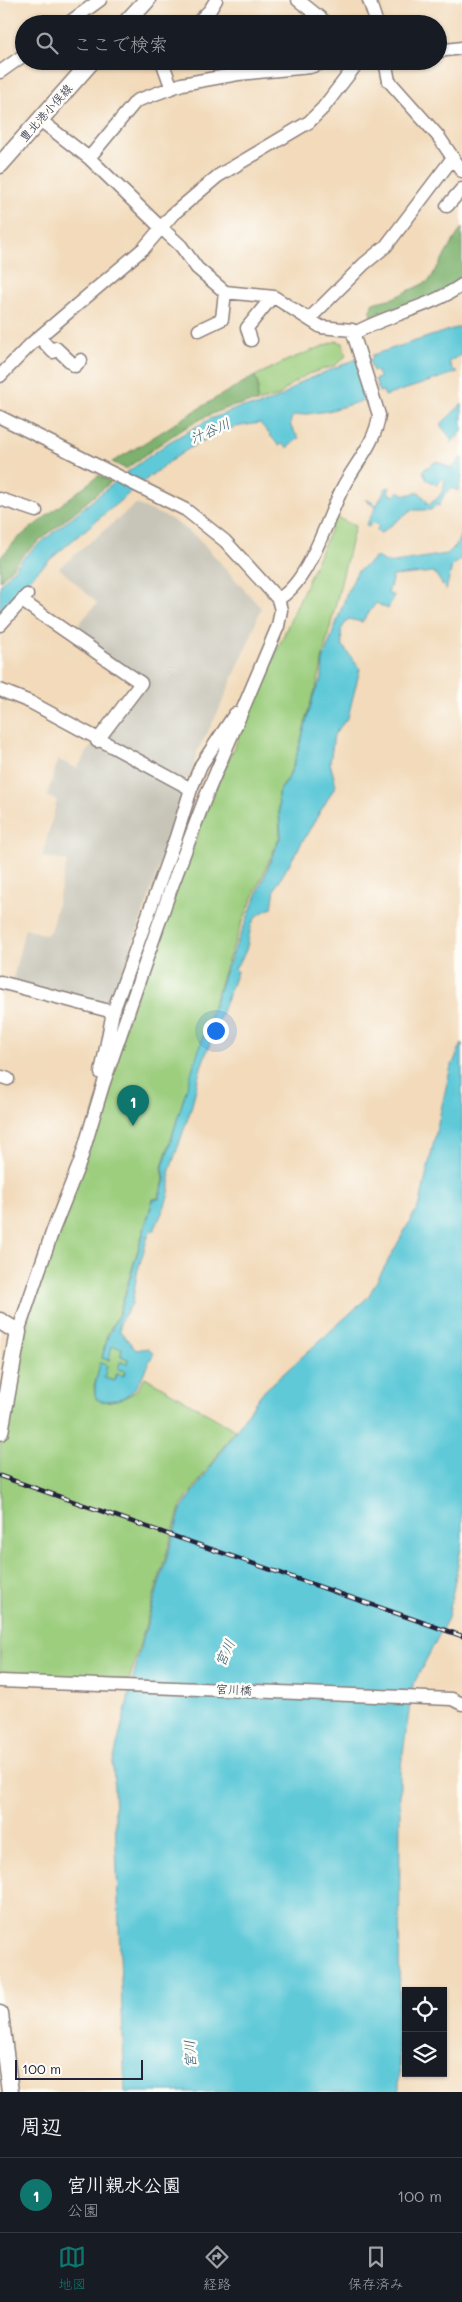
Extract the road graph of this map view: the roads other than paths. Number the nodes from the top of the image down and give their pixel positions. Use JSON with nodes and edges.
{"nodes":[{"id":1,"x":100,"y":0,"type":"edge"},
{"id":2,"x":216,"y":0,"type":"edge"},
{"id":3,"x":298,"y":0,"type":"edge"},
{"id":4,"x":369,"y":0,"type":"edge"},
{"id":5,"x":141,"y":2,"type":"edge"},
{"id":6,"x":79,"y":15,"type":"edge"},
{"id":7,"x":132,"y":15,"type":"edge"},
{"id":8,"x":204,"y":15,"type":"edge"},
{"id":9,"x":317,"y":15,"type":"edge"},
{"id":10,"x":374,"y":15,"type":"edge"},
{"id":11,"x":462,"y":48,"type":"edge"},
{"id":12,"x":447,"y":50,"type":"edge"},
{"id":13,"x":15,"y":61,"type":"edge"},
{"id":14,"x":84,"y":70,"type":"edge"},
{"id":15,"x":165,"y":70,"type":"edge"},
{"id":16,"x":286,"y":70,"type":"edge"},
{"id":17,"x":351,"y":70,"type":"edge"},
{"id":18,"x":387,"y":70,"type":"edge"},
{"id":19,"x":0,"y":72,"type":"edge"},
{"id":20,"x":171,"y":86,"type":"junction"},
{"id":21,"x":40,"y":120,"type":"junction"},
{"id":22,"x":89,"y":158,"type":"junction"},
{"id":23,"x":452,"y":158,"type":"junction"},
{"id":24,"x":0,"y":165,"type":"edge"},
{"id":25,"x":462,"y":171,"type":"edge"},
{"id":26,"x":462,"y":189,"type":"edge"},
{"id":27,"x":448,"y":206,"type":"dead end"},
{"id":28,"x":163,"y":227,"type":"junction"},
{"id":29,"x":462,"y":285,"type":"edge"},
{"id":30,"x":225,"y":292,"type":"junction"},
{"id":31,"x":272,"y":297,"type":"junction"},
{"id":32,"x":310,"y":318,"type":"junction"},
{"id":33,"x":200,"y":330,"type":"dead end"},
{"id":34,"x":353,"y":334,"type":"junction"},
{"id":35,"x":39,"y":337,"type":"junction"},
{"id":36,"x":251,"y":340,"type":"dead end"},
{"id":37,"x":81,"y":360,"type":"dead end"},
{"id":38,"x":0,"y":376,"type":"edge"},
{"id":39,"x":0,"y":417,"type":"edge"},
{"id":40,"x":0,"y":499,"type":"edge"},
{"id":41,"x":36,"y":511,"type":"dead end"},
{"id":42,"x":278,"y":599,"type":"junction"},
{"id":43,"x":0,"y":625,"type":"edge"},
{"id":44,"x":0,"y":690,"type":"edge"},
{"id":45,"x":246,"y":704,"type":"junction"},
{"id":46,"x":97,"y":741,"type":"junction"},
{"id":47,"x":191,"y":789,"type":"junction"},
{"id":48,"x":0,"y":982,"type":"edge"},
{"id":49,"x":114,"y":1012,"type":"junction"},
{"id":50,"x":103,"y":1085,"type":"junction"},
{"id":51,"x":0,"y":1321,"type":"edge"},
{"id":52,"x":18,"y":1332,"type":"junction"},
{"id":53,"x":3,"y":1393,"type":"edge"},
{"id":54,"x":0,"y":1432,"type":"edge"},
{"id":55,"x":2,"y":1681,"type":"edge"},
{"id":56,"x":462,"y":1704,"type":"edge"},
{"id":57,"x":0,"y":2014,"type":"edge"},
{"id":58,"x":10,"y":2092,"type":"edge"}],
"edges":[{"from":1,"to":6,"type":"street"},
{"from":2,"to":8,"type":"street"},
{"from":3,"to":9,"type":"street"},
{"from":4,"to":10,"type":"street"},
{"from":5,"to":7,"type":"main road"},
{"from":11,"to":12,"type":"street"},
{"from":13,"to":19,"type":"street"},
{"from":14,"to":21,"type":"main road","name":"豊北港小俣線"},
{"from":15,"to":20,"type":"street"},
{"from":16,"to":20,"type":"street"},
{"from":17,"to":28,"type":"street"},
{"from":18,"to":23,"type":"street"},
{"from":20,"to":22,"type":"street"},
{"from":21,"to":22,"type":"street"},
{"from":21,"to":24,"type":"main road","name":"豊北港小俣線"},
{"from":22,"to":28,"type":"street"},
{"from":23,"to":25,"type":"street"},
{"from":23,"to":32,"type":"street"},
{"from":26,"to":27,"type":"street"},
{"from":28,"to":30,"type":"street"},
{"from":28,"to":35,"type":"street"},
{"from":29,"to":34,"type":"street"},
{"from":30,"to":31,"type":"street"},
{"from":30,"to":33,"type":"street"},
{"from":31,"to":32,"type":"street"},
{"from":31,"to":36,"type":"street"},
{"from":32,"to":34,"type":"street"},
{"from":34,"to":42,"type":"street"},
{"from":35,"to":37,"type":"street"},
{"from":35,"to":38,"type":"street"},
{"from":39,"to":42,"type":"street"},
{"from":40,"to":41,"type":"street"},
{"from":42,"to":45,"type":"street"},
{"from":43,"to":46,"type":"street"},
{"from":44,"to":46,"type":"street"},
{"from":45,"to":47,"type":"street"},
{"from":45,"to":50,"type":"street"},
{"from":46,"to":47,"type":"street"},
{"from":47,"to":49,"type":"street"},
{"from":48,"to":49,"type":"street"},
{"from":49,"to":50,"type":"street"},
{"from":50,"to":52,"type":"street"},
{"from":51,"to":52,"type":"main road"},
{"from":52,"to":53,"type":"main road"},
{"from":53,"to":54,"type":"main road"},
{"from":55,"to":56,"type":"street","name":"宮川橋"},
{"from":57,"to":58,"type":"main road"}]}
